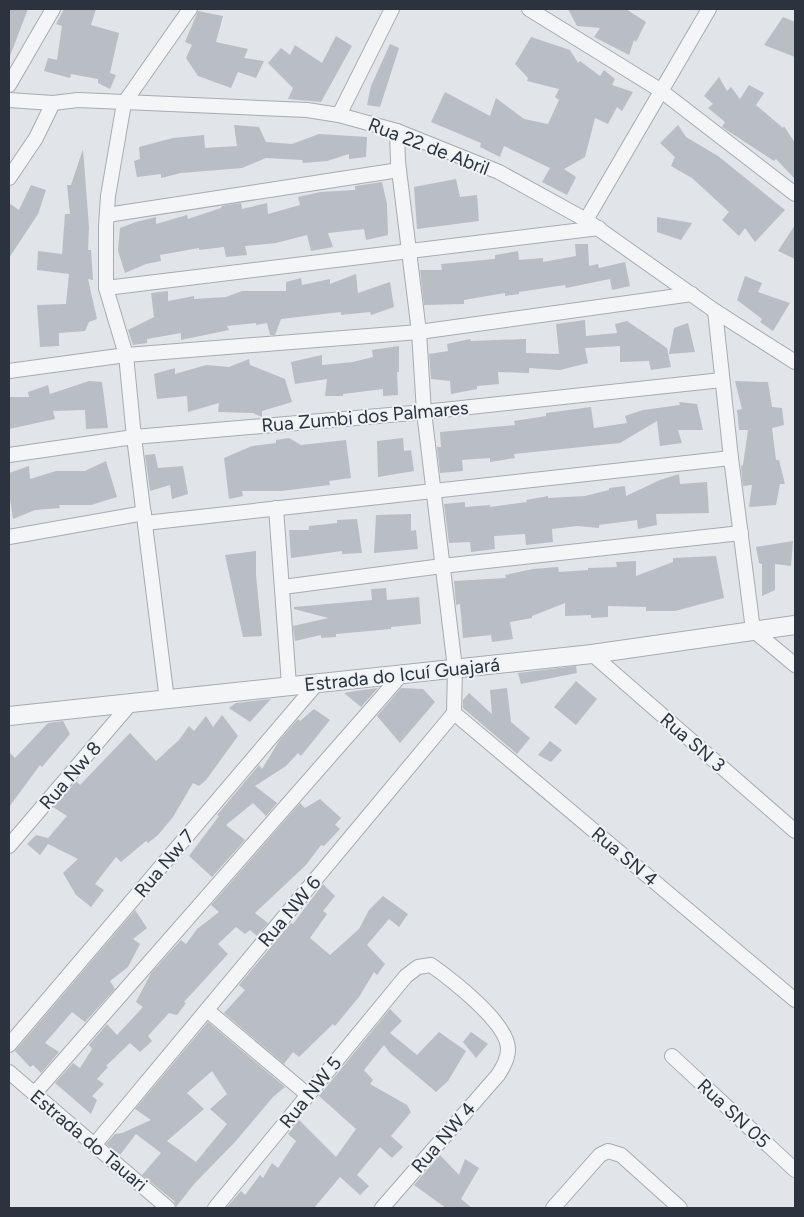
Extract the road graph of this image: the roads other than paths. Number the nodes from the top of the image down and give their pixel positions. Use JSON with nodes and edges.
{"nodes":[{"id":1,"x":53,"y":9,"type":"edge"},
{"id":2,"x":190,"y":9,"type":"edge"},
{"id":3,"x":392,"y":9,"type":"edge"},
{"id":4,"x":529,"y":9,"type":"edge"},
{"id":5,"x":710,"y":9,"type":"edge"},
{"id":6,"x":9,"y":85,"type":"edge"},
{"id":7,"x":660,"y":90,"type":"junction"},
{"id":8,"x":9,"y":100,"type":"edge"},
{"id":9,"x":52,"y":103,"type":"junction"},
{"id":10,"x":124,"y":103,"type":"junction"},
{"id":11,"x":339,"y":115,"type":"junction"},
{"id":12,"x":397,"y":131,"type":"junction"},
{"id":13,"x":399,"y":170,"type":"junction"},
{"id":14,"x":9,"y":178,"type":"edge"},
{"id":15,"x":795,"y":194,"type":"edge"},
{"id":16,"x":107,"y":215,"type":"junction"},
{"id":17,"x":586,"y":220,"type":"junction"},
{"id":18,"x":599,"y":228,"type":"junction"},
{"id":19,"x":410,"y":251,"type":"junction"},
{"id":20,"x":106,"y":288,"type":"junction"},
{"id":21,"x":692,"y":294,"type":"junction"},
{"id":22,"x":715,"y":311,"type":"junction"},
{"id":23,"x":419,"y":332,"type":"junction"},
{"id":24,"x":126,"y":355,"type":"junction"},
{"id":25,"x":795,"y":362,"type":"edge"},
{"id":26,"x":9,"y":371,"type":"edge"},
{"id":27,"x":722,"y":380,"type":"junction"},
{"id":28,"x":424,"y":412,"type":"junction"},
{"id":29,"x":134,"y":437,"type":"junction"},
{"id":30,"x":9,"y":455,"type":"edge"},
{"id":31,"x":731,"y":458,"type":"junction"},
{"id":32,"x":434,"y":491,"type":"junction"},
{"id":33,"x":276,"y":508,"type":"junction"},
{"id":34,"x":145,"y":518,"type":"junction"},
{"id":35,"x":741,"y":533,"type":"junction"},
{"id":36,"x":9,"y":537,"type":"edge"},
{"id":37,"x":442,"y":566,"type":"junction"},
{"id":38,"x":283,"y":587,"type":"junction"},
{"id":39,"x":795,"y":625,"type":"edge"},
{"id":40,"x":753,"y":630,"type":"junction"},
{"id":41,"x":592,"y":654,"type":"junction"},
{"id":42,"x":795,"y":665,"type":"edge"},
{"id":43,"x":456,"y":668,"type":"junction"},
{"id":44,"x":402,"y":674,"type":"junction"},
{"id":45,"x":319,"y":681,"type":"junction"},
{"id":46,"x":289,"y":685,"type":"junction"},
{"id":47,"x":167,"y":700,"type":"junction"},
{"id":48,"x":132,"y":703,"type":"junction"},
{"id":49,"x":454,"y":713,"type":"junction"},
{"id":50,"x":9,"y":716,"type":"edge"},
{"id":51,"x":795,"y":831,"type":"edge"},
{"id":52,"x":9,"y":846,"type":"edge"},
{"id":53,"x":406,"y":976,"type":"joint"},
{"id":54,"x":795,"y":1000,"type":"edge"},
{"id":55,"x":207,"y":1010,"type":"junction"},
{"id":56,"x":9,"y":1045,"type":"edge"},
{"id":57,"x":672,"y":1056,"type":"dead end"},
{"id":58,"x":9,"y":1072,"type":"edge"},
{"id":59,"x":34,"y":1094,"type":"junction"},
{"id":60,"x":308,"y":1095,"type":"junction"},
{"id":61,"x":95,"y":1144,"type":"junction"},
{"id":62,"x":795,"y":1170,"type":"edge"},
{"id":63,"x":168,"y":1208,"type":"edge"},
{"id":64,"x":215,"y":1208,"type":"edge"},
{"id":65,"x":382,"y":1208,"type":"edge"},
{"id":66,"x":553,"y":1208,"type":"edge"},
{"id":67,"x":680,"y":1208,"type":"edge"}],
"edges":[{"from":1,"to":6,"type":"street"},
{"from":2,"to":10,"type":"street"},
{"from":3,"to":11,"type":"street"},
{"from":4,"to":7,"type":"street"},
{"from":5,"to":7,"type":"street"},
{"from":7,"to":15,"type":"street"},
{"from":7,"to":17,"type":"street"},
{"from":8,"to":9,"type":"street","name":"Rua 22 de Abril"},
{"from":9,"to":10,"type":"street","name":"Rua 22 de Abril"},
{"from":9,"to":14,"type":"street"},
{"from":10,"to":11,"type":"street","name":"Rua 22 de Abril"},
{"from":10,"to":16,"type":"street"},
{"from":11,"to":12,"type":"street","name":"Rua 22 de Abril"},
{"from":12,"to":13,"type":"street"},
{"from":12,"to":17,"type":"street","name":"Rua 22 de Abril"},
{"from":13,"to":16,"type":"street"},
{"from":13,"to":19,"type":"street"},
{"from":16,"to":20,"type":"street"},
{"from":17,"to":18,"type":"street","name":"Rua 22 de Abril"},
{"from":18,"to":19,"type":"street"},
{"from":18,"to":21,"type":"street","name":"Rua 22 de Abril"},
{"from":19,"to":20,"type":"street"},
{"from":19,"to":23,"type":"street"},
{"from":20,"to":24,"type":"street"},
{"from":21,"to":22,"type":"street","name":"Rua 22 de Abril"},
{"from":21,"to":23,"type":"street"},
{"from":22,"to":25,"type":"street","name":"Rua 22 de Abril"},
{"from":22,"to":27,"type":"street"},
{"from":23,"to":24,"type":"street"},
{"from":23,"to":28,"type":"street"},
{"from":24,"to":26,"type":"street"},
{"from":24,"to":29,"type":"street"},
{"from":27,"to":28,"type":"street","name":"Rua Zumbi dos Palmares"},
{"from":27,"to":31,"type":"street"},
{"from":28,"to":29,"type":"street","name":"Rua Zumbi dos Palmares"},
{"from":28,"to":32,"type":"street"},
{"from":29,"to":30,"type":"street","name":"Rua Zumbi dos Palmares"},
{"from":29,"to":34,"type":"street"},
{"from":31,"to":32,"type":"street"},
{"from":31,"to":35,"type":"street"},
{"from":32,"to":33,"type":"street"},
{"from":32,"to":37,"type":"street"},
{"from":33,"to":34,"type":"street"},
{"from":33,"to":38,"type":"street"},
{"from":34,"to":36,"type":"street"},
{"from":34,"to":47,"type":"street"},
{"from":35,"to":37,"type":"street"},
{"from":35,"to":40,"type":"street"},
{"from":37,"to":38,"type":"street"},
{"from":37,"to":43,"type":"street"},
{"from":38,"to":46,"type":"street"},
{"from":39,"to":40,"type":"street","name":"Estrada do Icuí Guajará"},
{"from":40,"to":41,"type":"street","name":"Estrada do Icuí Guajará"},
{"from":40,"to":42,"type":"street"},
{"from":41,"to":43,"type":"street","name":"Estrada do Icuí Guajará"},
{"from":41,"to":51,"type":"street","name":"Rua SN 3"},
{"from":43,"to":44,"type":"street","name":"Estrada do Icuí Guajará"},
{"from":43,"to":49,"type":"street"},
{"from":44,"to":45,"type":"street","name":"Estrada do Icuí Guajará"},
{"from":44,"to":59,"type":"street"},
{"from":45,"to":46,"type":"street","name":"Estrada do Icuí Guajará"},
{"from":45,"to":56,"type":"street","name":"Rua Nw 7"},
{"from":46,"to":47,"type":"street","name":"Estrada do Icuí Guajará"},
{"from":47,"to":48,"type":"street","name":"Estrada do Icuí Guajará"},
{"from":48,"to":50,"type":"street","name":"Estrada do Icuí Guajará"},
{"from":48,"to":52,"type":"street","name":"Rua Nw 8"},
{"from":49,"to":54,"type":"street","name":"Rua SN 4"},
{"from":49,"to":55,"type":"street","name":"Rua NW 6"},
{"from":53,"to":60,"type":"street","name":"Rua NW 5"},
{"from":53,"to":65,"type":"street","name":"Rua NW 4"},
{"from":55,"to":60,"type":"street"},
{"from":55,"to":61,"type":"street","name":"Rua NW 6"},
{"from":57,"to":62,"type":"street","name":"Rua SN 05"},
{"from":58,"to":59,"type":"street","name":"Estrada do Tauari"},
{"from":59,"to":61,"type":"street","name":"Estrada do Tauari"},
{"from":60,"to":64,"type":"street","name":"Rua NW 5"},
{"from":61,"to":63,"type":"street","name":"Estrada do Tauari"},
{"from":66,"to":67,"type":"street"}]}
